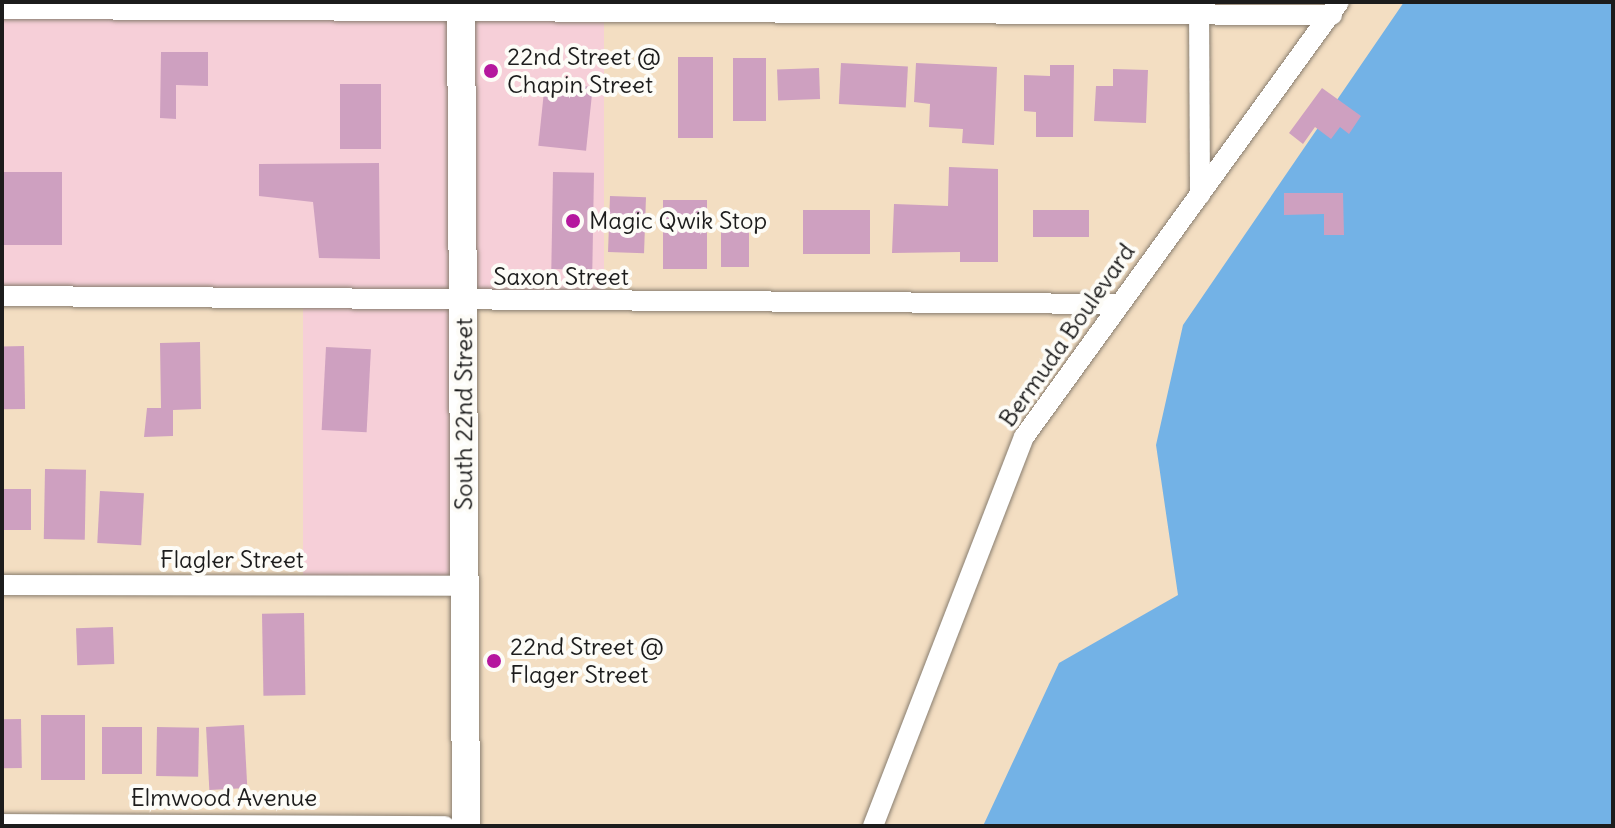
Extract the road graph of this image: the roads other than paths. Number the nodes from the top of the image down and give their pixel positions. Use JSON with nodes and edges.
{"nodes":[{"id":1,"x":461,"y":8,"type":"edge"},
{"id":2,"x":1336,"y":8,"type":"edge"},
{"id":3,"x":2,"y":9,"type":"edge"},
{"id":4,"x":1199,"y":9,"type":"edge"},
{"id":5,"x":1200,"y":195,"type":"junction"},
{"id":6,"x":2,"y":296,"type":"edge"},
{"id":7,"x":465,"y":302,"type":"junction"},
{"id":8,"x":1120,"y":304,"type":"junction"},
{"id":9,"x":2,"y":585,"type":"edge"},
{"id":10,"x":462,"y":586,"type":"junction"},
{"id":11,"x":2,"y":824,"type":"edge"},
{"id":12,"x":445,"y":826,"type":"edge"},
{"id":13,"x":466,"y":826,"type":"edge"},
{"id":14,"x":873,"y":826,"type":"edge"}],
"edges":[{"from":1,"to":3,"type":"street"},
{"from":1,"to":4,"type":"street"},
{"from":1,"to":7,"type":"street","name":"South 22nd Street"},
{"from":2,"to":4,"type":"street"},
{"from":2,"to":5,"type":"street","name":"Bermuda Boulevard"},
{"from":4,"to":5,"type":"street"},
{"from":5,"to":8,"type":"street","name":"Bermuda Boulevard"},
{"from":6,"to":7,"type":"street","name":"Saxon Street"},
{"from":7,"to":8,"type":"street","name":"Saxon Street"},
{"from":7,"to":10,"type":"street","name":"South 22nd Street"},
{"from":8,"to":14,"type":"street","name":"Bermuda Boulevard"},
{"from":9,"to":10,"type":"street","name":"Flagler Street"},
{"from":10,"to":13,"type":"street","name":"South 22nd Street"},
{"from":11,"to":12,"type":"street","name":"Elmwood Avenue"}]}
